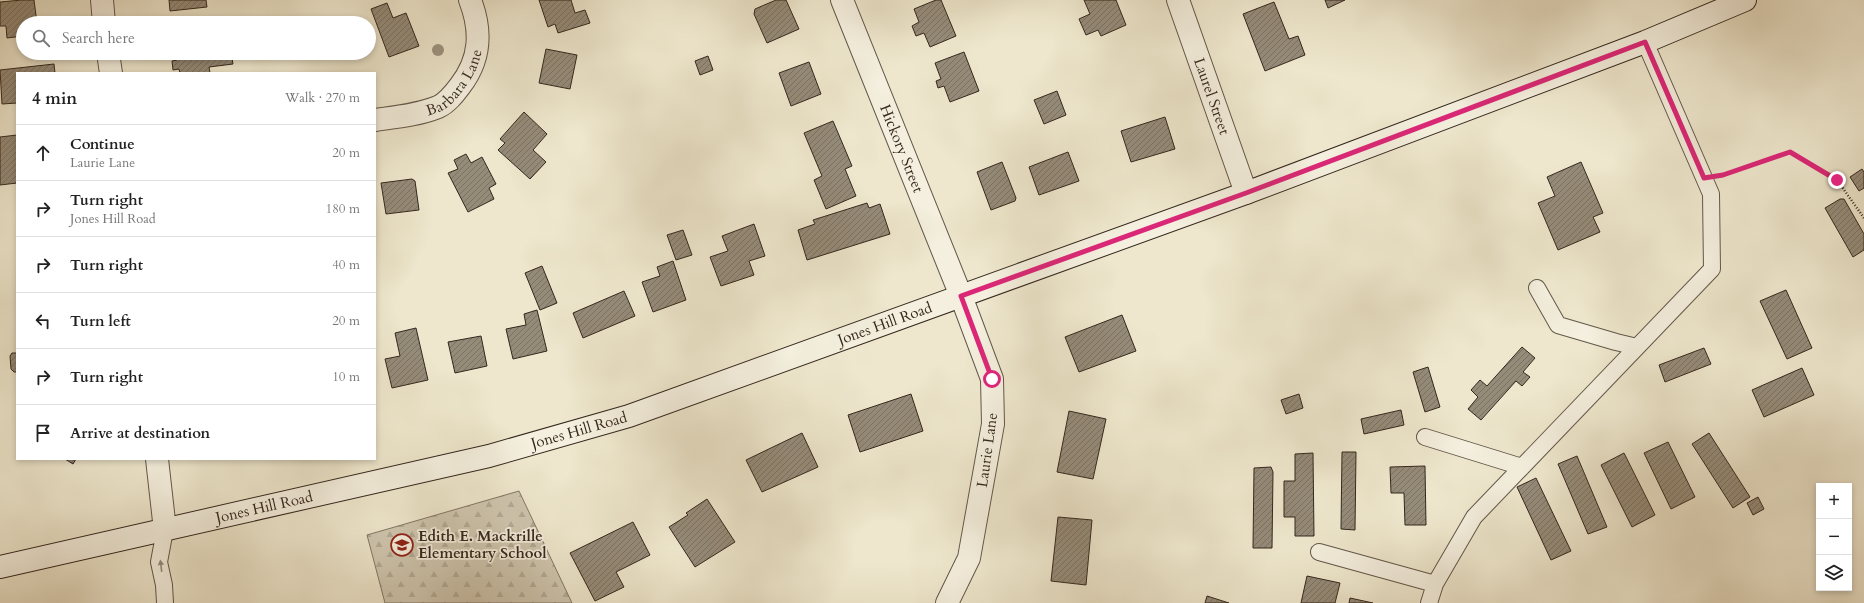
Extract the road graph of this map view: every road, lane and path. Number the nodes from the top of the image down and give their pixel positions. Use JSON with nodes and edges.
{"nodes":[{"id":1,"x":102,"y":0,"type":"edge"},
{"id":2,"x":470,"y":0,"type":"edge"},
{"id":3,"x":842,"y":0,"type":"edge"},
{"id":4,"x":1178,"y":0,"type":"edge"},
{"id":5,"x":1745,"y":0,"type":"edge"},
{"id":6,"x":103,"y":16,"type":"edge"},
{"id":7,"x":1645,"y":42,"type":"junction"},
{"id":8,"x":109,"y":60,"type":"edge"},
{"id":9,"x":111,"y":72,"type":"edge"},
{"id":10,"x":376,"y":120,"type":"edge"},
{"id":11,"x":1704,"y":178,"type":"junction"},
{"id":12,"x":1246,"y":193,"type":"junction"},
{"id":13,"x":1864,"y":218,"type":"edge"},
{"id":14,"x":1536,"y":288,"type":"dead end"},
{"id":15,"x":961,"y":296,"type":"junction"},
{"id":16,"x":1637,"y":347,"type":"junction"},
{"id":17,"x":1425,"y":436,"type":"dead end"},
{"id":18,"x":157,"y":460,"type":"edge"},
{"id":19,"x":1522,"y":467,"type":"junction"},
{"id":20,"x":165,"y":530,"type":"junction"},
{"id":21,"x":1319,"y":552,"type":"dead end"},
{"id":22,"x":0,"y":567,"type":"edge"},
{"id":23,"x":1434,"y":584,"type":"junction"},
{"id":24,"x":165,"y":603,"type":"edge"},
{"id":25,"x":947,"y":603,"type":"edge"},
{"id":26,"x":1429,"y":603,"type":"edge"}],
"edges":[{"from":1,"to":6,"type":"main road"},
{"from":2,"to":10,"type":"main road","name":"Barbara Lane"},
{"from":3,"to":15,"type":"main road","name":"Hickory Street"},
{"from":4,"to":12,"type":"main road","name":"Laurel Street"},
{"from":5,"to":7,"type":"main road","name":"Jones Hill Road"},
{"from":7,"to":11,"type":"lane"},
{"from":7,"to":12,"type":"main road","name":"Jones Hill Road"},
{"from":8,"to":9,"type":"main road"},
{"from":11,"to":13,"type":"path"},
{"from":11,"to":16,"type":"lane"},
{"from":12,"to":15,"type":"main road","name":"Jones Hill Road"},
{"from":14,"to":16,"type":"lane"},
{"from":15,"to":20,"type":"main road","name":"Jones Hill Road"},
{"from":15,"to":25,"type":"main road","name":"Laurie Lane"},
{"from":16,"to":19,"type":"lane"},
{"from":17,"to":19,"type":"lane"},
{"from":18,"to":20,"type":"main road"},
{"from":19,"to":23,"type":"lane"},
{"from":20,"to":22,"type":"main road","name":"Jones Hill Road"},
{"from":24,"to":20,"type":"lane","one_way":true},
{"from":21,"to":23,"type":"lane"},
{"from":23,"to":26,"type":"lane"}]}
